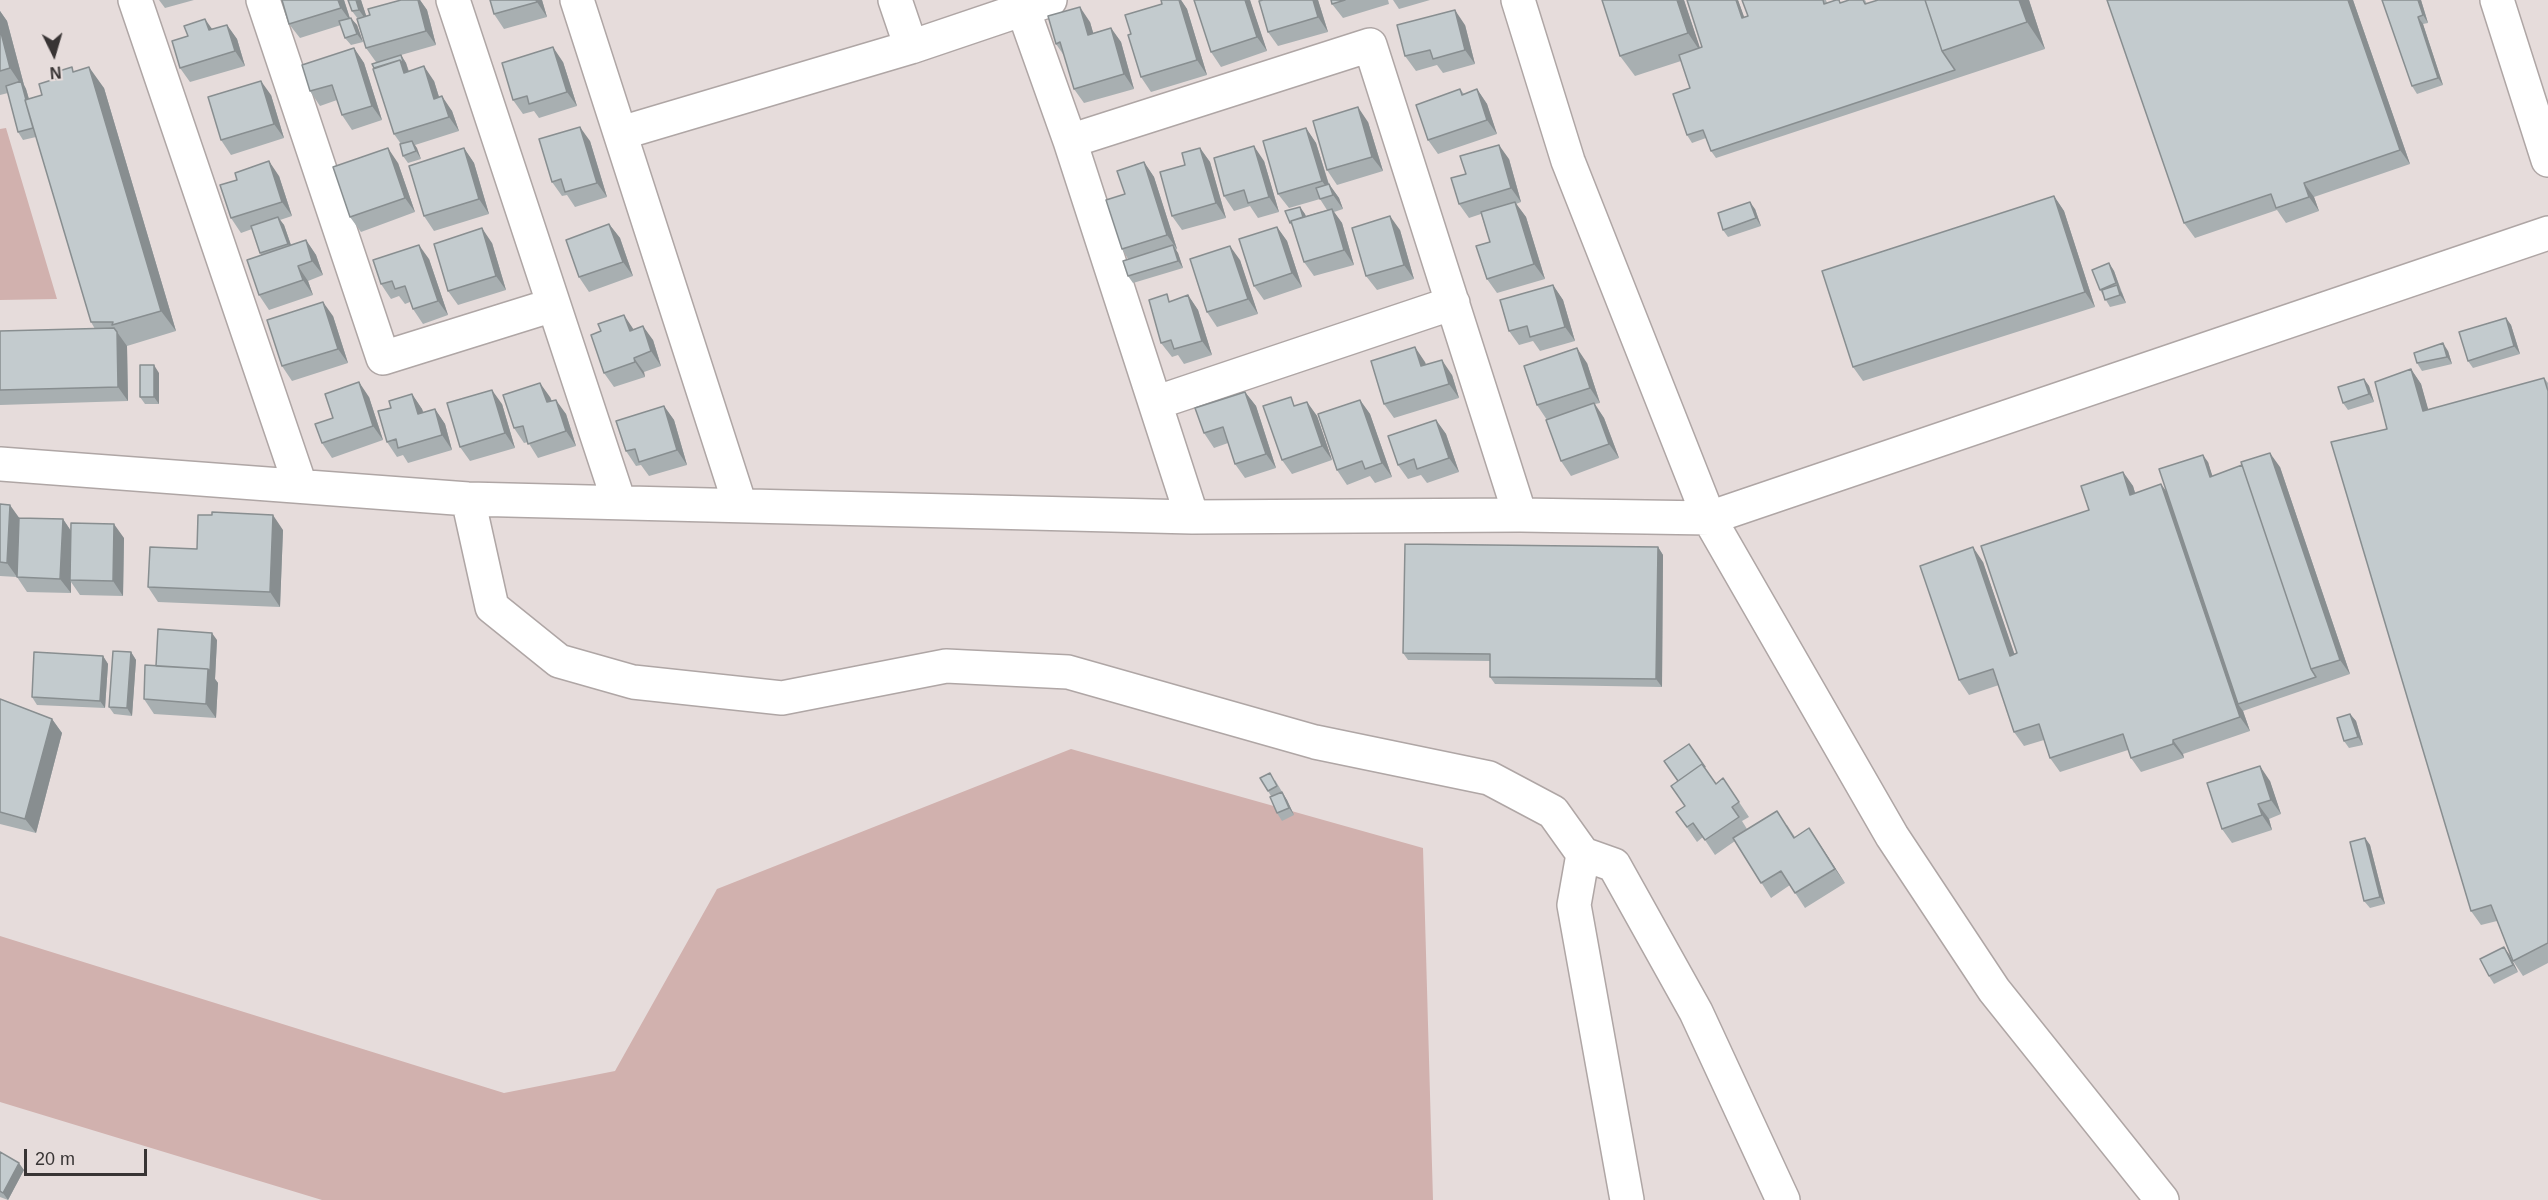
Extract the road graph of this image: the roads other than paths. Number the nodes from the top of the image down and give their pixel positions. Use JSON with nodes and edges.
{"nodes":[{"id":1,"x":135,"y":0,"type":"edge"},
{"id":2,"x":263,"y":0,"type":"edge"},
{"id":3,"x":453,"y":0,"type":"edge"},
{"id":4,"x":577,"y":0,"type":"edge"},
{"id":5,"x":895,"y":0,"type":"edge"},
{"id":6,"x":1518,"y":0,"type":"edge"},
{"id":7,"x":2497,"y":0,"type":"edge"},
{"id":8,"x":1037,"y":5,"type":"edge"},
{"id":9,"x":912,"y":47,"type":"junction"},
{"id":10,"x":621,"y":134,"type":"junction"},
{"id":11,"x":1070,"y":141,"type":"junction"},
{"id":12,"x":2548,"y":160,"type":"edge"},
{"id":13,"x":2548,"y":233,"type":"edge"},
{"id":14,"x":1453,"y":303,"type":"junction"},
{"id":15,"x":553,"y":305,"type":"junction"},
{"id":16,"x":1155,"y":403,"type":"junction"},
{"id":17,"x":0,"y":464,"type":"edge"},
{"id":18,"x":300,"y":485,"type":"junction"},
{"id":19,"x":468,"y":499,"type":"junction"},
{"id":20,"x":620,"y":502,"type":"junction"},
{"id":21,"x":740,"y":505,"type":"junction"},
{"id":22,"x":1520,"y":515,"type":"junction"},
{"id":23,"x":1192,"y":517,"type":"junction"},
{"id":24,"x":1708,"y":518,"type":"junction"},
{"id":25,"x":1583,"y":854,"type":"junction"},
{"id":26,"x":1627,"y":1200,"type":"edge"},
{"id":27,"x":1783,"y":1200,"type":"edge"},
{"id":28,"x":2162,"y":1200,"type":"edge"}],
"edges":[{"from":1,"to":18,"type":"street"},
{"from":2,"to":15,"type":"street"},
{"from":3,"to":15,"type":"street"},
{"from":4,"to":10,"type":"street"},
{"from":5,"to":9,"type":"street"},
{"from":6,"to":24,"type":"street"},
{"from":7,"to":12,"type":"street"},
{"from":8,"to":9,"type":"street"},
{"from":8,"to":11,"type":"street"},
{"from":9,"to":10,"type":"street"},
{"from":10,"to":21,"type":"street"},
{"from":11,"to":14,"type":"street"},
{"from":11,"to":16,"type":"street"},
{"from":13,"to":24,"type":"street"},
{"from":14,"to":16,"type":"street"},
{"from":14,"to":22,"type":"street"},
{"from":15,"to":20,"type":"street"},
{"from":16,"to":23,"type":"street"},
{"from":17,"to":18,"type":"street"},
{"from":18,"to":19,"type":"street"},
{"from":19,"to":20,"type":"street"},
{"from":19,"to":25,"type":"street"},
{"from":20,"to":21,"type":"street"},
{"from":21,"to":23,"type":"street"},
{"from":22,"to":23,"type":"street"},
{"from":22,"to":24,"type":"street"},
{"from":24,"to":28,"type":"street"},
{"from":25,"to":26,"type":"street"},
{"from":25,"to":27,"type":"street"}]}
